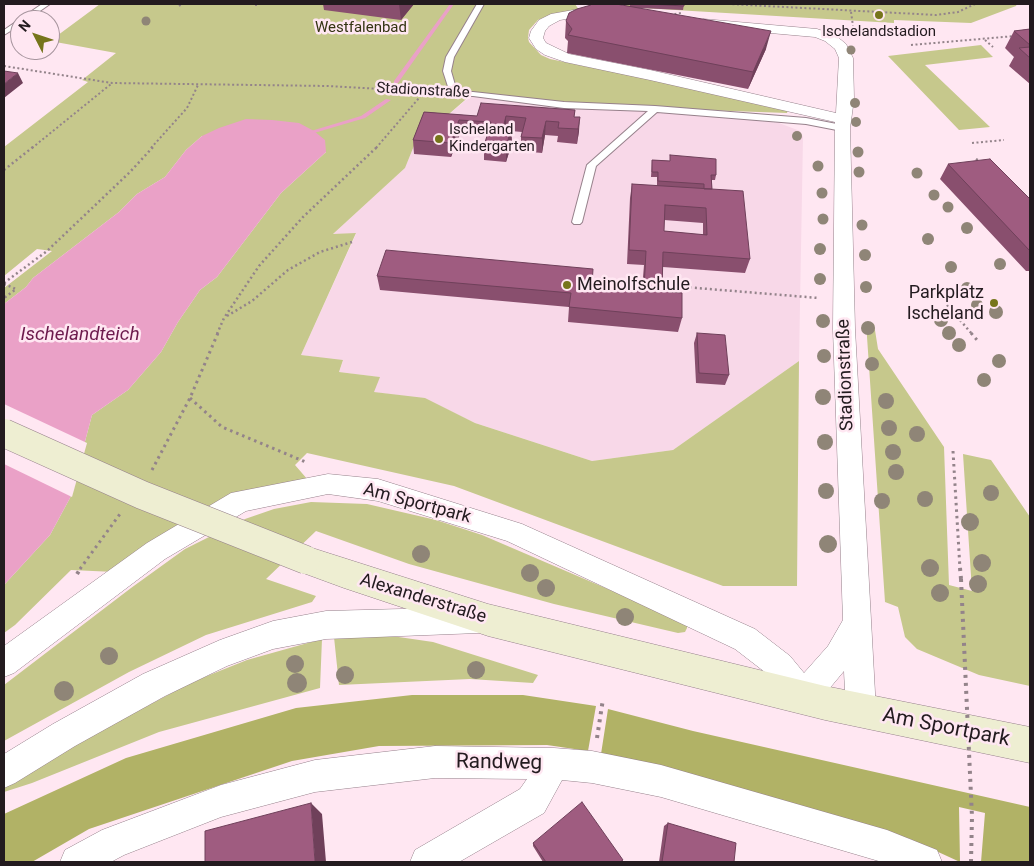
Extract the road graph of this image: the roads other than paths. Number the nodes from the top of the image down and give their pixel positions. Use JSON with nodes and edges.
{"nodes":[{"id":1,"x":480,"y":4,"type":"edge"},
{"id":2,"x":614,"y":14,"type":"edge"},
{"id":3,"x":683,"y":17,"type":"edge"},
{"id":4,"x":719,"y":25,"type":"junction"},
{"id":5,"x":655,"y":109,"type":"junction"},
{"id":6,"x":842,"y":124,"type":"junction"},
{"id":7,"x":577,"y":222,"type":"dead end"},
{"id":8,"x":4,"y":433,"type":"edge"},
{"id":9,"x":488,"y":620,"type":"junction"},
{"id":10,"x":857,"y":621,"type":"junction"},
{"id":11,"x":4,"y":662,"type":"edge"},
{"id":12,"x":803,"y":696,"type":"junction"},
{"id":13,"x":861,"y":711,"type":"junction"},
{"id":14,"x":1030,"y":744,"type":"edge"},
{"id":15,"x":554,"y":764,"type":"junction"},
{"id":16,"x":4,"y":772,"type":"edge"},
{"id":17,"x":77,"y":862,"type":"edge"},
{"id":18,"x":427,"y":862,"type":"edge"},
{"id":19,"x":924,"y":862,"type":"edge"}],
"edges":[{"from":1,"to":5,"type":"lane","name":"Stadionstraße"},
{"from":2,"to":6,"type":"street"},
{"from":3,"to":4,"type":"street","name":"Stadionstraße"},
{"from":4,"to":6,"type":"street","name":"Stadionstraße"},
{"from":4,"to":6,"type":"street","name":"Stadionstraße"},
{"from":5,"to":6,"type":"lane","name":"Stadionstraße"},
{"from":5,"to":7,"type":"lane"},
{"from":6,"to":10,"type":"street","name":"Stadionstraße"},
{"from":8,"to":9,"type":"main road","name":"Alexanderstraße","bridge":true},
{"from":9,"to":12,"type":"main road","name":"Alexanderstraße"},
{"from":9,"to":16,"type":"street"},
{"from":10,"to":12,"type":"street"},
{"from":10,"to":13,"type":"street","name":"Stadionstraße"},
{"from":11,"to":12,"type":"street","name":"Am Sportpark"},
{"from":12,"to":13,"type":"main road","name":"Alexanderstraße"},
{"from":13,"to":14,"type":"main road","name":"Am Sportpark"},
{"from":15,"to":17,"type":"street","name":"Randweg"},
{"from":15,"to":18,"type":"street"},
{"from":15,"to":19,"type":"street","name":"Randweg"}]}
